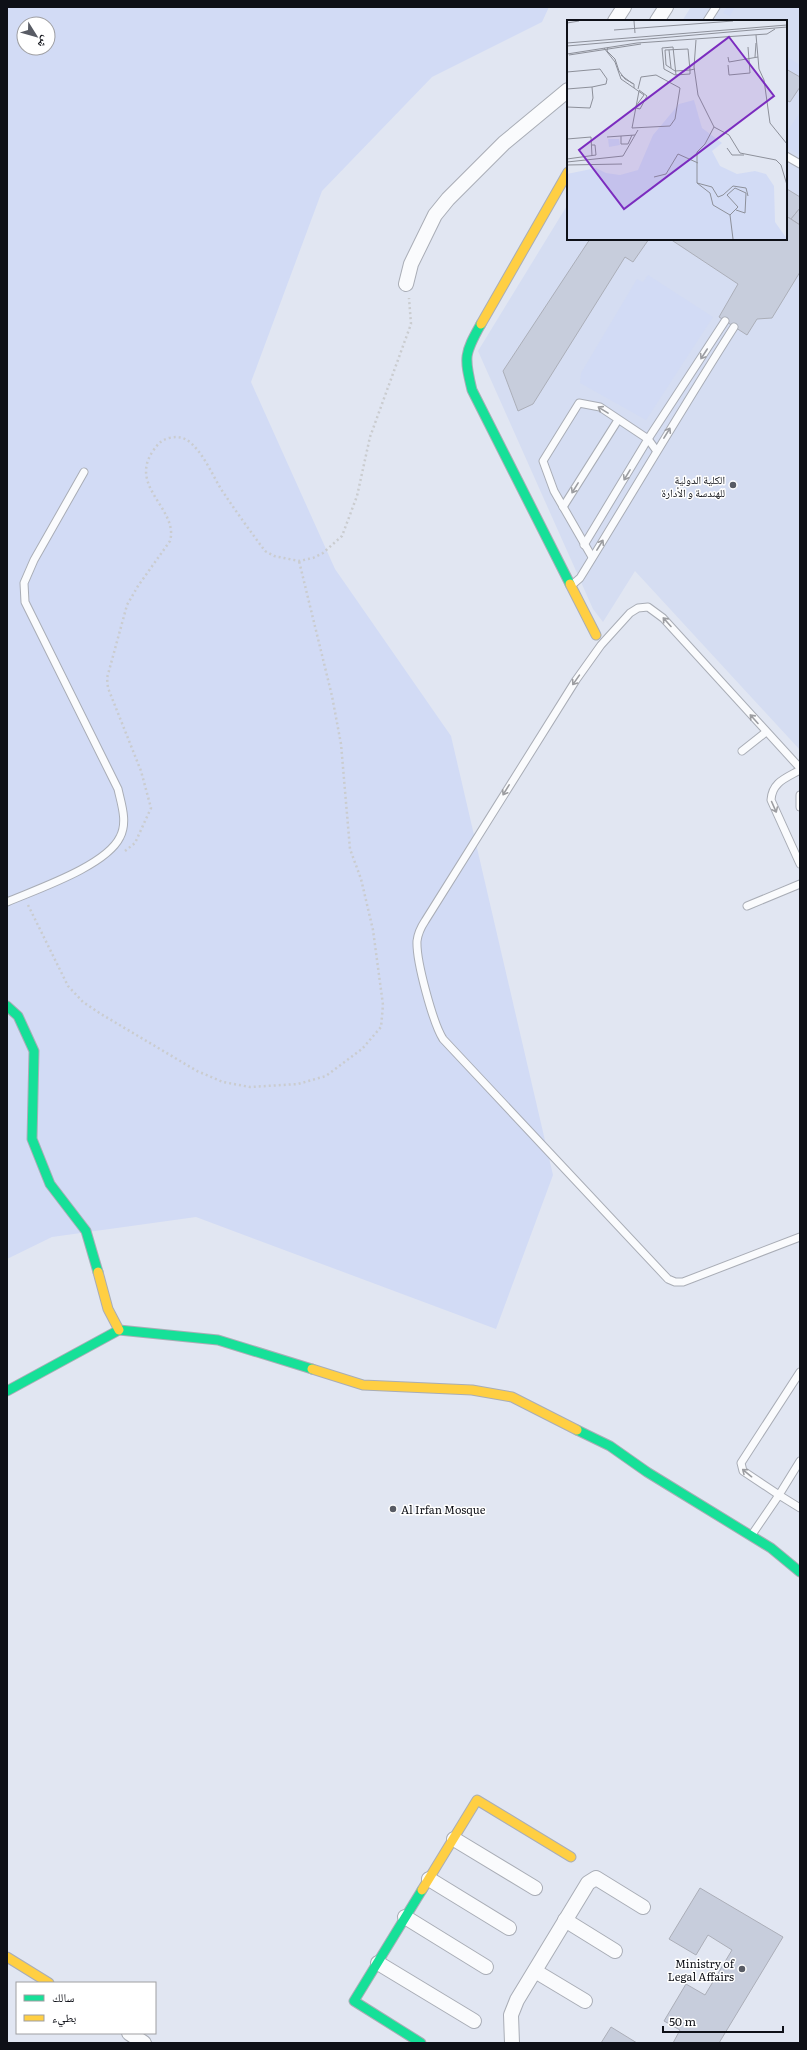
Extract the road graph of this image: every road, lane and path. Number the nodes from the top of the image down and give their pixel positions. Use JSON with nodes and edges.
{"nodes":[{"id":1,"x":624,"y":7,"type":"edge"},
{"id":2,"x":666,"y":7,"type":"edge"},
{"id":3,"x":716,"y":7,"type":"edge"},
{"id":4,"x":616,"y":20,"type":"edge"},
{"id":5,"x":658,"y":20,"type":"edge"},
{"id":6,"x":708,"y":20,"type":"edge"},
{"id":7,"x":567,"y":91,"type":"edge"},
{"id":8,"x":787,"y":157,"type":"edge"},
{"id":9,"x":800,"y":164,"type":"edge"},
{"id":10,"x":567,"y":174,"type":"edge"},
{"id":11,"x":406,"y":284,"type":"joint"},
{"id":12,"x":725,"y":321,"type":"dead end"},
{"id":13,"x":734,"y":327,"type":"dead end"},
{"id":14,"x":618,"y":420,"type":"junction"},
{"id":15,"x":648,"y":439,"type":"junction"},
{"id":16,"x":656,"y":450,"type":"junction"},
{"id":17,"x":84,"y":472,"type":"dead end"},
{"id":18,"x":563,"y":507,"type":"junction"},
{"id":19,"x":584,"y":545,"type":"junction"},
{"id":20,"x":592,"y":557,"type":"junction"},
{"id":21,"x":299,"y":561,"type":"junction"},
{"id":22,"x":571,"y":585,"type":"junction"},
{"id":23,"x":596,"y":635,"type":"joint"},
{"id":24,"x":601,"y":645,"type":"junction"},
{"id":25,"x":766,"y":732,"type":"junction"},
{"id":26,"x":742,"y":751,"type":"dead end"},
{"id":27,"x":800,"y":769,"type":"edge"},
{"id":28,"x":800,"y":795,"type":"edge"},
{"id":29,"x":800,"y":807,"type":"edge"},
{"id":30,"x":107,"y":854,"type":"junction"},
{"id":31,"x":800,"y":864,"type":"edge"},
{"id":32,"x":800,"y":884,"type":"edge"},
{"id":33,"x":23,"y":895,"type":"junction"},
{"id":34,"x":7,"y":902,"type":"edge"},
{"id":35,"x":747,"y":906,"type":"dead end"},
{"id":36,"x":7,"y":1006,"type":"edge"},
{"id":37,"x":800,"y":1237,"type":"edge"},
{"id":38,"x":119,"y":1330,"type":"junction"},
{"id":39,"x":800,"y":1372,"type":"edge"},
{"id":40,"x":7,"y":1391,"type":"edge"},
{"id":41,"x":800,"y":1461,"type":"edge"},
{"id":42,"x":779,"y":1495,"type":"junction"},
{"id":43,"x":800,"y":1508,"type":"edge"},
{"id":44,"x":751,"y":1536,"type":"junction"},
{"id":45,"x":800,"y":1572,"type":"edge"},
{"id":46,"x":454,"y":1839,"type":"junction"},
{"id":47,"x":571,"y":1857,"type":"dead end"},
{"id":48,"x":429,"y":1879,"type":"junction"},
{"id":49,"x":535,"y":1888,"type":"dead end"},
{"id":50,"x":643,"y":1907,"type":"dead end"},
{"id":51,"x":406,"y":1917,"type":"junction"},
{"id":52,"x":565,"y":1920,"type":"junction"},
{"id":53,"x":509,"y":1928,"type":"dead end"},
{"id":54,"x":615,"y":1951,"type":"dead end"},
{"id":55,"x":7,"y":1957,"type":"edge"},
{"id":56,"x":378,"y":1963,"type":"junction"},
{"id":57,"x":486,"y":1967,"type":"dead end"},
{"id":58,"x":535,"y":1971,"type":"junction"},
{"id":59,"x":47,"y":1982,"type":"edge"},
{"id":60,"x":585,"y":2001,"type":"dead end"},
{"id":61,"x":474,"y":2021,"type":"dead end"},
{"id":62,"x":130,"y":2034,"type":"edge"},
{"id":63,"x":144,"y":2043,"type":"edge"},
{"id":64,"x":421,"y":2043,"type":"edge"},
{"id":65,"x":512,"y":2043,"type":"edge"}],
"edges":[{"from":1,"to":4,"type":"street"},
{"from":2,"to":5,"type":"street"},
{"from":3,"to":6,"type":"lane"},
{"from":7,"to":11,"type":"street"},
{"from":8,"to":9,"type":"lane"},
{"from":10,"to":22,"type":"street"},
{"from":11,"to":21,"type":"path"},
{"from":12,"to":15,"type":"lane","one_way":true},
{"from":16,"to":13,"type":"lane","one_way":true},
{"from":14,"to":15,"type":"lane"},
{"from":14,"to":18,"type":"lane","one_way":true},
{"from":14,"to":18,"type":"lane","one_way":true},
{"from":15,"to":16,"type":"lane"},
{"from":15,"to":19,"type":"lane","one_way":true},
{"from":20,"to":16,"type":"lane","one_way":true},
{"from":17,"to":30,"type":"lane"},
{"from":18,"to":19,"type":"lane"},
{"from":19,"to":20,"type":"lane"},
{"from":20,"to":22,"type":"lane"},
{"from":21,"to":30,"type":"path"},
{"from":21,"to":33,"type":"path"},
{"from":22,"to":23,"type":"street"},
{"from":23,"to":24,"type":"lane"},
{"from":25,"to":24,"type":"lane","one_way":true},
{"from":24,"to":37,"type":"lane","one_way":true},
{"from":25,"to":26,"type":"lane"},
{"from":25,"to":27,"type":"lane"},
{"from":27,"to":31,"type":"lane","one_way":true},
{"from":28,"to":29,"type":"lane"},
{"from":30,"to":33,"type":"lane"},
{"from":32,"to":35,"type":"lane"},
{"from":33,"to":34,"type":"lane"},
{"from":36,"to":38,"type":"street"},
{"from":38,"to":40,"type":"street"},
{"from":38,"to":44,"type":"street"},
{"from":42,"to":39,"type":"lane","one_way":true},
{"from":41,"to":42,"type":"lane"},
{"from":42,"to":43,"type":"lane"},
{"from":42,"to":44,"type":"lane"},
{"from":44,"to":45,"type":"street"},
{"from":46,"to":47,"type":"street"},
{"from":46,"to":48,"type":"street"},
{"from":46,"to":49,"type":"street"},
{"from":48,"to":51,"type":"street"},
{"from":48,"to":53,"type":"street"},
{"from":50,"to":52,"type":"street"},
{"from":51,"to":56,"type":"street"},
{"from":51,"to":57,"type":"street"},
{"from":52,"to":54,"type":"street"},
{"from":52,"to":58,"type":"street"},
{"from":55,"to":59,"type":"street"},
{"from":56,"to":61,"type":"street"},
{"from":56,"to":64,"type":"street"},
{"from":58,"to":60,"type":"street"},
{"from":58,"to":65,"type":"street"},
{"from":62,"to":63,"type":"street"}]}
